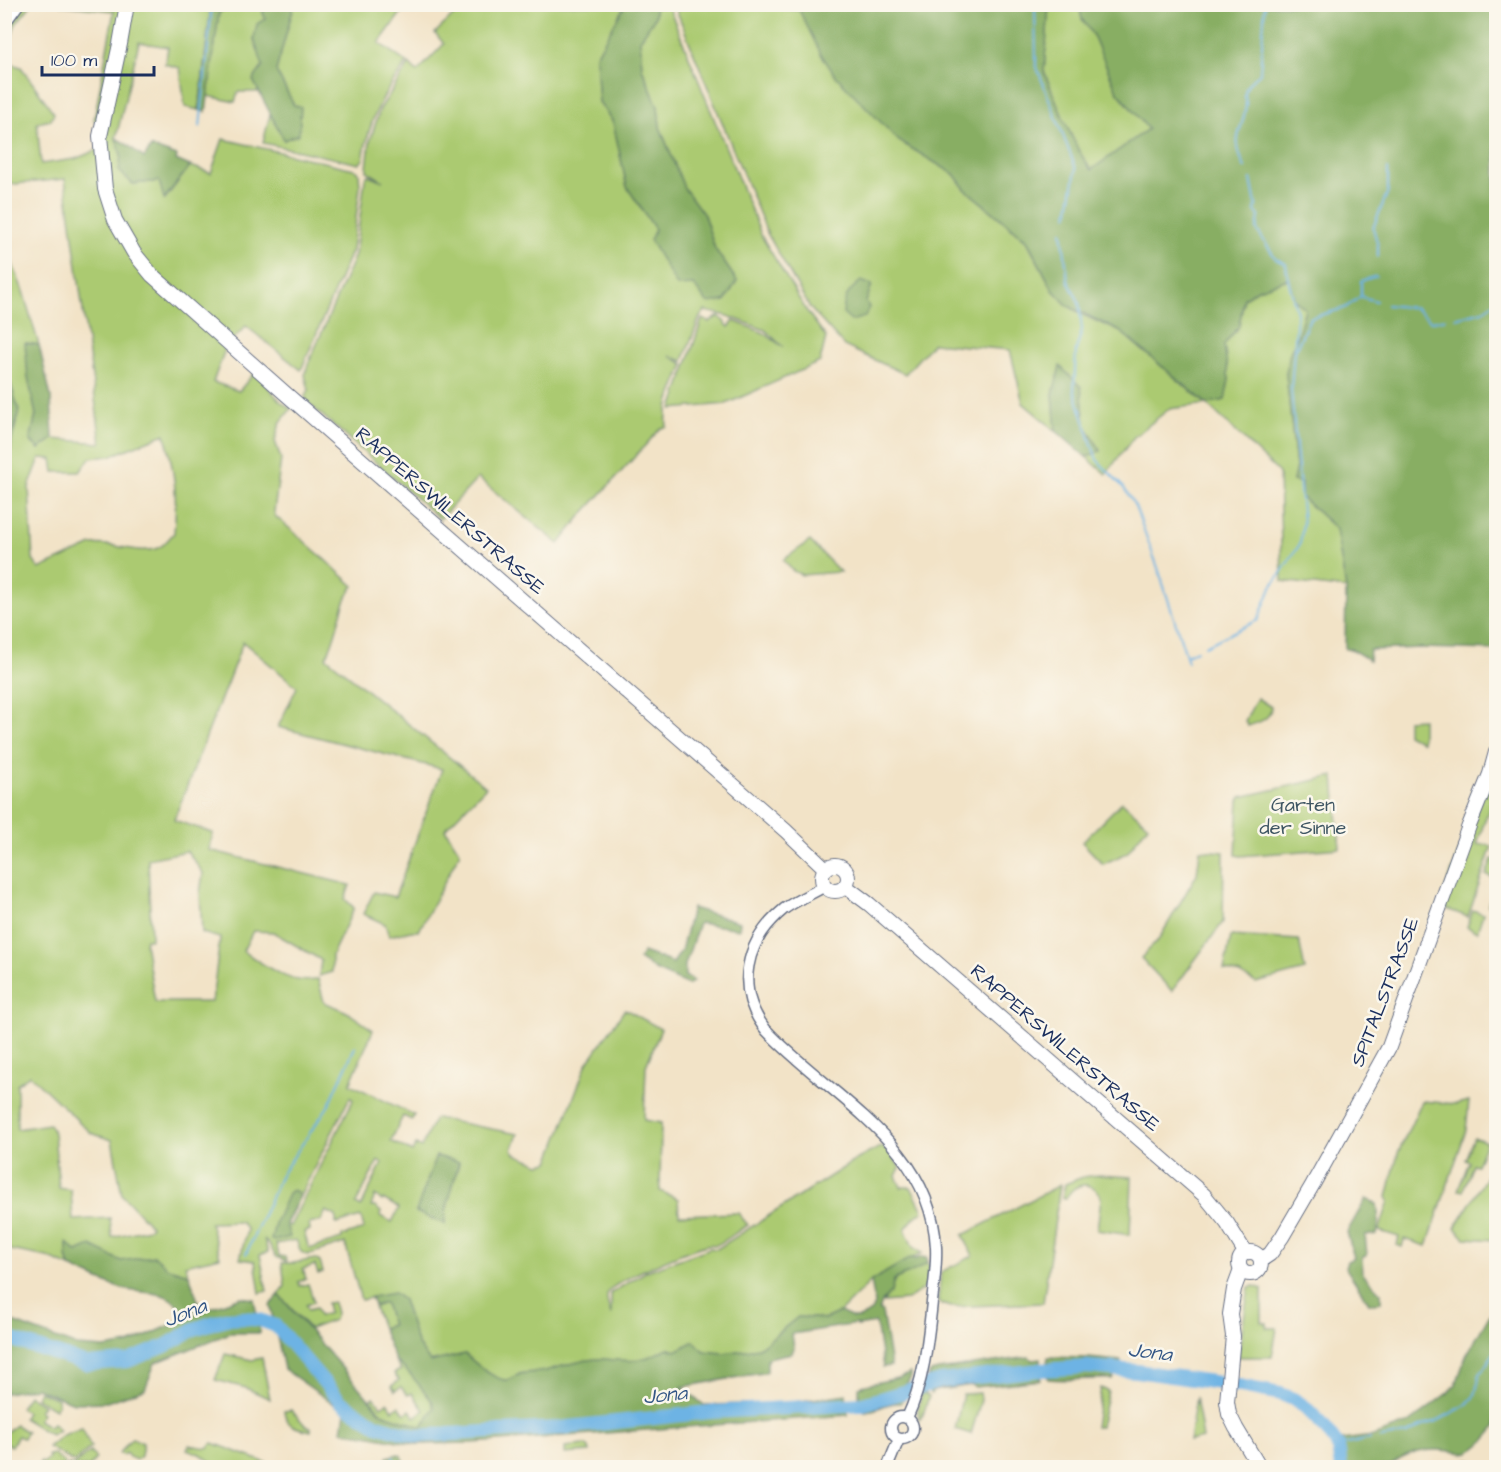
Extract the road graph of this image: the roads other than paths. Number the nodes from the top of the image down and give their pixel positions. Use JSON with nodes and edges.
{"nodes":[{"id":1,"x":15,"y":4,"type":"edge"},
{"id":2,"x":127,"y":4,"type":"edge"},
{"id":3,"x":134,"y":4,"type":"edge"},
{"id":4,"x":4,"y":19,"type":"edge"},
{"id":5,"x":102,"y":149,"type":"junction"},
{"id":6,"x":1497,"y":752,"type":"edge"},
{"id":7,"x":826,"y":869,"type":"junction"},
{"id":8,"x":825,"y":885,"type":"junction"},
{"id":9,"x":845,"y":886,"type":"junction"},
{"id":10,"x":1245,"y":1252,"type":"junction"},
{"id":11,"x":1261,"y":1260,"type":"junction"},
{"id":12,"x":1244,"y":1272,"type":"junction"},
{"id":13,"x":907,"y":1418,"type":"junction"},
{"id":14,"x":899,"y":1438,"type":"junction"},
{"id":15,"x":887,"y":1467,"type":"edge"},
{"id":16,"x":1260,"y":1467,"type":"edge"}],
"edges":[{"from":1,"to":4,"type":"highway"},
{"from":2,"to":5,"type":"main road","name":"RAPPERSWILERSTRASSE"},
{"from":3,"to":5,"type":"main road","name":"RAPPERSWILERSTRASSE"},
{"from":5,"to":7,"type":"main road","name":"RAPPERSWILERSTRASSE"},
{"from":6,"to":11,"type":"main road","name":"SPITALSTRASSE"},
{"from":7,"to":8,"type":"main road"},
{"from":7,"to":9,"type":"main road"},
{"from":8,"to":9,"type":"main road"},
{"from":8,"to":13,"type":"street"},
{"from":9,"to":10,"type":"main road","name":"RAPPERSWILERSTRASSE"},
{"from":10,"to":11,"type":"main road"},
{"from":10,"to":12,"type":"main road"},
{"from":11,"to":12,"type":"main road"},
{"from":12,"to":16,"type":"main road"},
{"from":13,"to":14,"type":"street"},
{"from":13,"to":14,"type":"street"},
{"from":14,"to":15,"type":"street"}]}
